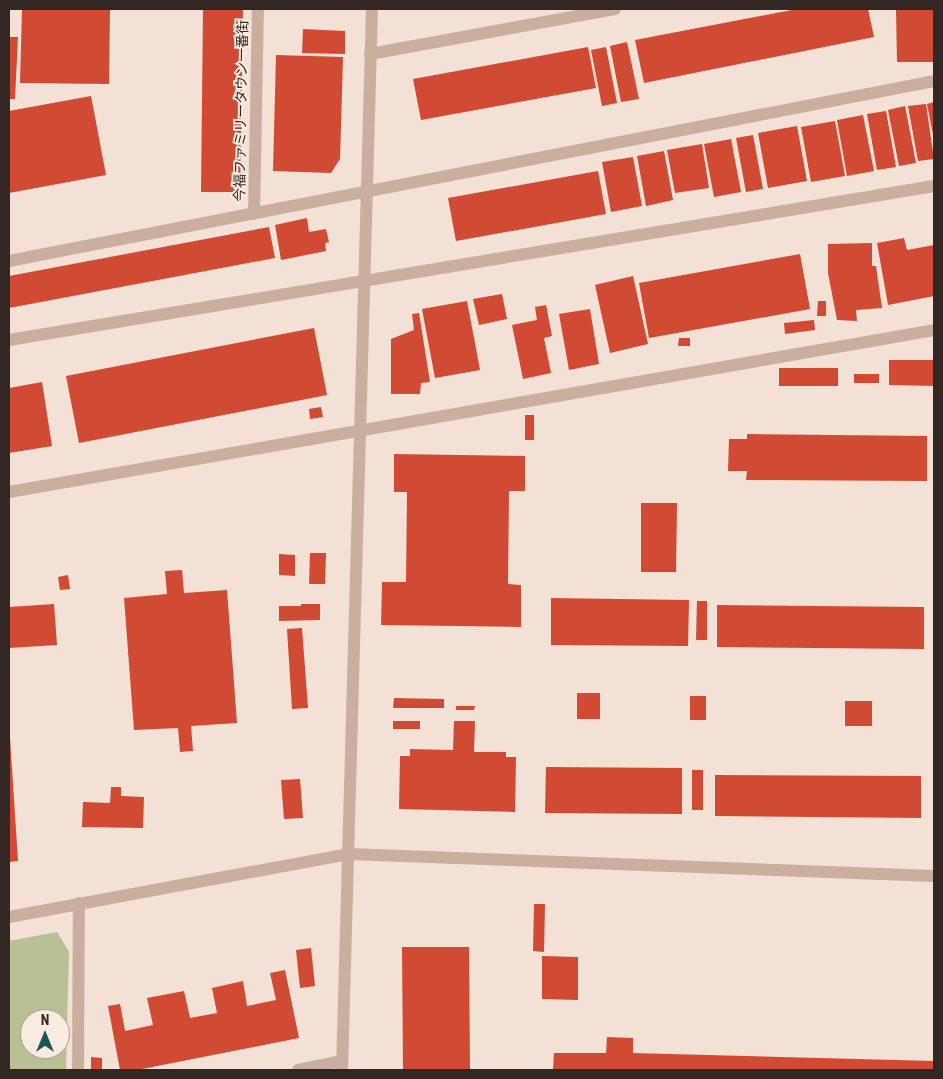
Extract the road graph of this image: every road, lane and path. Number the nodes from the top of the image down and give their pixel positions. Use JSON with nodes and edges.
{"nodes":[{"id":1,"x":258,"y":9,"type":"edge"},
{"id":2,"x":372,"y":9,"type":"edge"},
{"id":3,"x":615,"y":9,"type":"edge"},
{"id":4,"x":370,"y":54,"type":"junction"},
{"id":5,"x":934,"y":81,"type":"edge"},
{"id":6,"x":934,"y":186,"type":"edge"},
{"id":7,"x":367,"y":190,"type":"junction"},
{"id":8,"x":254,"y":214,"type":"junction"},
{"id":9,"x":9,"y":261,"type":"edge"},
{"id":10,"x":364,"y":279,"type":"junction"},
{"id":11,"x":934,"y":330,"type":"edge"},
{"id":12,"x":9,"y":340,"type":"edge"},
{"id":13,"x":360,"y":432,"type":"junction"},
{"id":14,"x":9,"y":492,"type":"edge"},
{"id":15,"x":348,"y":854,"type":"junction"},
{"id":16,"x":934,"y":876,"type":"edge"},
{"id":17,"x":79,"y":903,"type":"junction"},
{"id":18,"x":9,"y":917,"type":"edge"},
{"id":19,"x":342,"y":1066,"type":"edge"},
{"id":20,"x":78,"y":1070,"type":"edge"},
{"id":21,"x":298,"y":1070,"type":"edge"}],
"edges":[{"from":1,"to":8,"type":"street","name":"今福ファミリータウン一番街"},
{"from":2,"to":4,"type":"street"},
{"from":3,"to":4,"type":"street"},
{"from":4,"to":7,"type":"street"},
{"from":5,"to":7,"type":"street"},
{"from":6,"to":10,"type":"street"},
{"from":7,"to":8,"type":"street"},
{"from":7,"to":10,"type":"street"},
{"from":8,"to":9,"type":"street"},
{"from":10,"to":12,"type":"street"},
{"from":10,"to":13,"type":"street"},
{"from":11,"to":13,"type":"street"},
{"from":13,"to":14,"type":"street"},
{"from":13,"to":15,"type":"street"},
{"from":15,"to":16,"type":"street"},
{"from":15,"to":17,"type":"street"},
{"from":15,"to":19,"type":"street"},
{"from":17,"to":18,"type":"street"},
{"from":17,"to":20,"type":"street"},
{"from":19,"to":21,"type":"street"}]}
